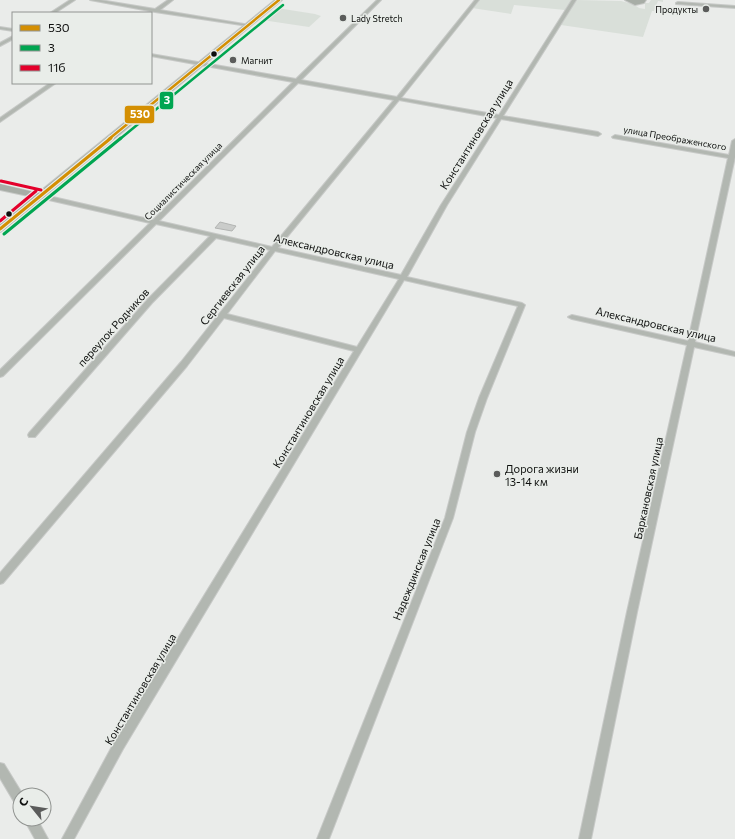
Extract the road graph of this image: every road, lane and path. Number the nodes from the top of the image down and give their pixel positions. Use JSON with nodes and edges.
{"nodes":[{"id":1,"x":73,"y":0,"type":"edge"},
{"id":2,"x":92,"y":0,"type":"edge"},
{"id":3,"x":171,"y":0,"type":"edge"},
{"id":4,"x":279,"y":0,"type":"edge"},
{"id":5,"x":379,"y":0,"type":"edge"},
{"id":6,"x":477,"y":0,"type":"edge"},
{"id":7,"x":574,"y":0,"type":"edge"},
{"id":8,"x":628,"y":0,"type":"edge"},
{"id":9,"x":643,"y":0,"type":"edge"},
{"id":10,"x":678,"y":3,"type":"dead end"},
{"id":11,"x":735,"y":7,"type":"edge"},
{"id":12,"x":156,"y":10,"type":"junction"},
{"id":13,"x":54,"y":12,"type":"edge"},
{"id":14,"x":152,"y":13,"type":"edge"},
{"id":15,"x":248,"y":25,"type":"junction"},
{"id":16,"x":0,"y":28,"type":"edge"},
{"id":17,"x":12,"y":30,"type":"edge"},
{"id":18,"x":12,"y":39,"type":"edge"},
{"id":19,"x":0,"y":45,"type":"edge"},
{"id":20,"x":152,"y":55,"type":"edge"},
{"id":21,"x":200,"y":64,"type":"junction"},
{"id":22,"x":299,"y":81,"type":"junction"},
{"id":23,"x":52,"y":84,"type":"edge"},
{"id":24,"x":398,"y":98,"type":"junction"},
{"id":25,"x":501,"y":117,"type":"junction"},
{"id":26,"x":0,"y":120,"type":"edge"},
{"id":27,"x":598,"y":134,"type":"dead end"},
{"id":28,"x":615,"y":137,"type":"dead end"},
{"id":29,"x":735,"y":141,"type":"edge"},
{"id":30,"x":732,"y":157,"type":"junction"},
{"id":31,"x":0,"y":187,"type":"edge"},
{"id":32,"x":40,"y":196,"type":"junction"},
{"id":33,"x":154,"y":222,"type":"junction"},
{"id":34,"x":0,"y":229,"type":"edge"},
{"id":35,"x":214,"y":236,"type":"junction"},
{"id":36,"x":273,"y":250,"type":"junction"},
{"id":37,"x":402,"y":279,"type":"junction"},
{"id":38,"x":522,"y":305,"type":"joint"},
{"id":39,"x":222,"y":315,"type":"junction"},
{"id":40,"x":572,"y":317,"type":"dead end"},
{"id":41,"x":691,"y":344,"type":"junction"},
{"id":42,"x":359,"y":350,"type":"junction"},
{"id":43,"x":735,"y":354,"type":"edge"},
{"id":44,"x":0,"y":374,"type":"edge"},
{"id":45,"x":32,"y":435,"type":"dead end"},
{"id":46,"x":0,"y":580,"type":"edge"},
{"id":47,"x":0,"y":768,"type":"edge"},
{"id":48,"x":12,"y":788,"type":"edge"},
{"id":49,"x":35,"y":827,"type":"edge"},
{"id":50,"x":42,"y":839,"type":"edge"},
{"id":51,"x":68,"y":839,"type":"edge"},
{"id":52,"x":323,"y":839,"type":"edge"},
{"id":53,"x":585,"y":839,"type":"edge"}],
"edges":[{"from":1,"to":13,"type":"street"},
{"from":2,"to":12,"type":"street"},
{"from":3,"to":12,"type":"street"},
{"from":4,"to":15,"type":"street"},
{"from":5,"to":22,"type":"street","name":"Социалистическая улица"},
{"from":6,"to":24,"type":"street","name":"Сергиевская улица"},
{"from":7,"to":25,"type":"street","name":"Константиновская улица"},
{"from":8,"to":9,"type":"street"},
{"from":10,"to":11,"type":"street"},
{"from":12,"to":14,"type":"street"},
{"from":12,"to":15,"type":"street"},
{"from":15,"to":21,"type":"street"},
{"from":16,"to":17,"type":"street"},
{"from":18,"to":19,"type":"street"},
{"from":20,"to":21,"type":"street"},
{"from":21,"to":22,"type":"street"},
{"from":21,"to":32,"type":"street"},
{"from":22,"to":24,"type":"street"},
{"from":22,"to":33,"type":"street","name":"Социалистическая улица"},
{"from":23,"to":26,"type":"street"},
{"from":24,"to":25,"type":"street"},
{"from":24,"to":36,"type":"street","name":"Сергиевская улица"},
{"from":25,"to":27,"type":"street"},
{"from":25,"to":37,"type":"street","name":"Константиновская улица"},
{"from":28,"to":30,"type":"street","name":"улица Преображенского"},
{"from":29,"to":30,"type":"street","name":"Баркановская улица"},
{"from":30,"to":41,"type":"street","name":"Баркановская улица"},
{"from":31,"to":32,"type":"street","name":"Александровская улица"},
{"from":32,"to":33,"type":"street","name":"Александровская улица"},
{"from":32,"to":34,"type":"street"},
{"from":33,"to":35,"type":"street","name":"Александровская улица"},
{"from":33,"to":44,"type":"street","name":"Социалистическая улица"},
{"from":35,"to":36,"type":"street","name":"Александровская улица"},
{"from":35,"to":45,"type":"street","name":"переулок Родников"},
{"from":36,"to":37,"type":"street","name":"Александровская улица"},
{"from":36,"to":39,"type":"street","name":"Сергиевская улица"},
{"from":37,"to":38,"type":"street","name":"Александровская улица"},
{"from":37,"to":42,"type":"street","name":"Константиновская улица"},
{"from":38,"to":52,"type":"street","name":"Надеждинская улица"},
{"from":39,"to":42,"type":"street"},
{"from":39,"to":46,"type":"street","name":"Сергиевская улица"},
{"from":40,"to":41,"type":"street","name":"Александровская улица"},
{"from":41,"to":43,"type":"street","name":"Александровская улица"},
{"from":41,"to":53,"type":"street","name":"Баркановская улица"},
{"from":42,"to":51,"type":"street","name":"Константиновская улица"},
{"from":47,"to":48,"type":"street"},
{"from":49,"to":50,"type":"street"}]}
